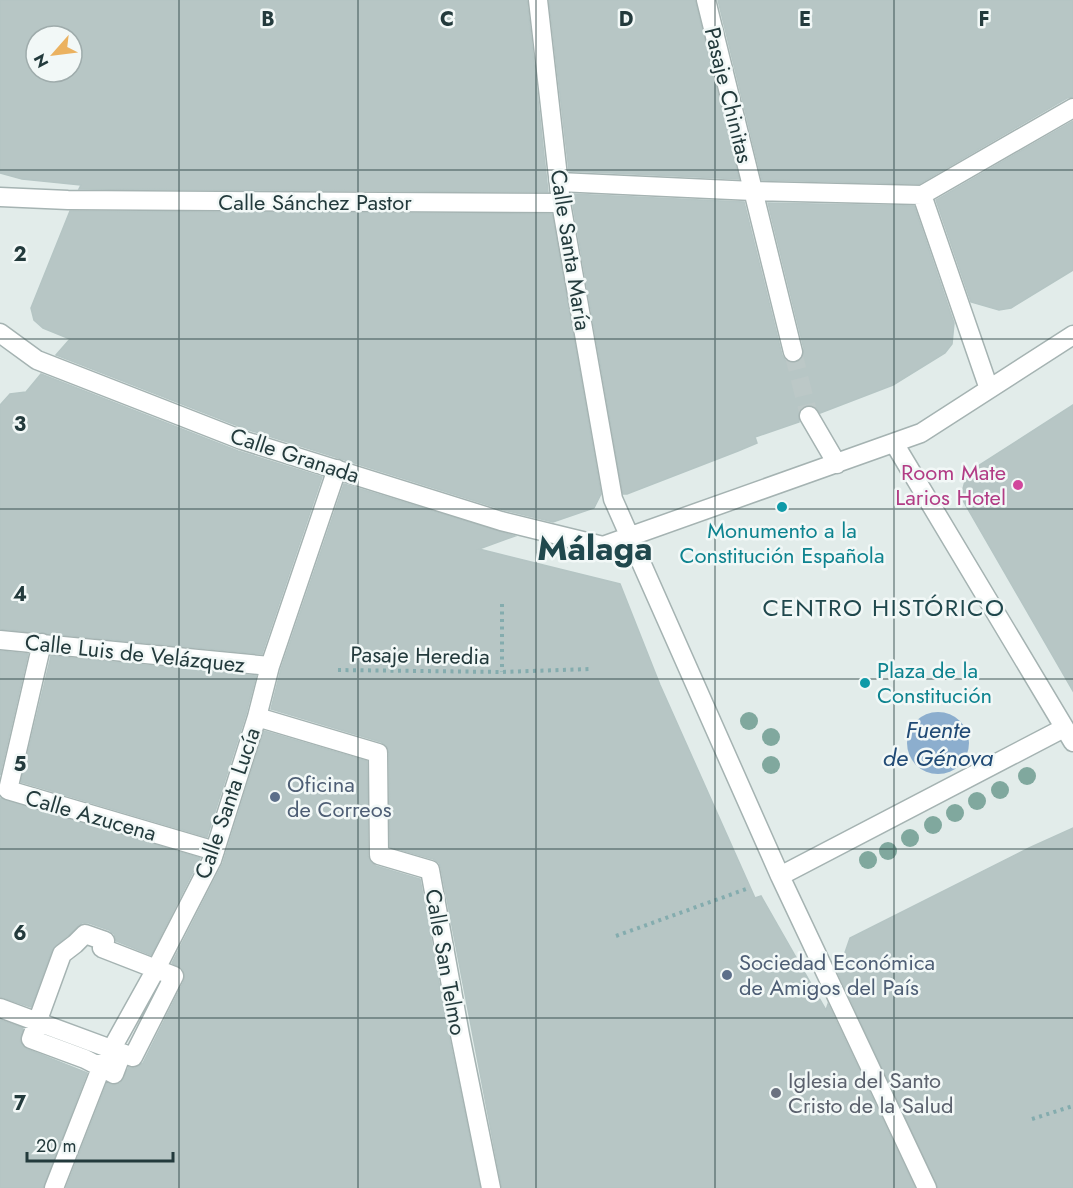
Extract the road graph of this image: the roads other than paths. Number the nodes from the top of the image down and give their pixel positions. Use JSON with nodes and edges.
{"nodes":[{"id":1,"x":538,"y":0,"type":"edge"},
{"id":2,"x":706,"y":0,"type":"edge"},
{"id":3,"x":1073,"y":108,"type":"edge"},
{"id":4,"x":559,"y":182,"type":"junction"},
{"id":5,"x":753,"y":191,"type":"junction"},
{"id":6,"x":922,"y":195,"type":"junction"},
{"id":7,"x":0,"y":197,"type":"edge"},
{"id":8,"x":561,"y":203,"type":"junction"},
{"id":9,"x":0,"y":333,"type":"edge"},
{"id":10,"x":1073,"y":335,"type":"edge"},
{"id":11,"x":794,"y":351,"type":"tunnel mouth"},
{"id":12,"x":989,"y":389,"type":"junction"},
{"id":13,"x":809,"y":416,"type":"tunnel mouth"},
{"id":14,"x":894,"y":443,"type":"junction"},
{"id":15,"x":837,"y":464,"type":"junction"},
{"id":16,"x":337,"y":469,"type":"junction"},
{"id":17,"x":630,"y":537,"type":"junction"},
{"id":18,"x":0,"y":640,"type":"edge"},
{"id":19,"x":42,"y":644,"type":"junction"},
{"id":20,"x":270,"y":666,"type":"junction"},
{"id":21,"x":257,"y":717,"type":"junction"},
{"id":22,"x":1069,"y":735,"type":"edge"},
{"id":23,"x":214,"y":851,"type":"junction"},
{"id":24,"x":780,"y":876,"type":"junction"},
{"id":25,"x":156,"y":969,"type":"junction"},
{"id":26,"x":0,"y":1008,"type":"edge"},
{"id":27,"x":37,"y":1022,"type":"junction"},
{"id":28,"x":111,"y":1049,"type":"junction"},
{"id":29,"x":101,"y":1068,"type":"junction"},
{"id":30,"x":54,"y":1188,"type":"edge"},
{"id":31,"x":491,"y":1188,"type":"edge"},
{"id":32,"x":927,"y":1188,"type":"edge"}],
"edges":[{"from":1,"to":4,"type":"street","name":"Calle Santa María"},
{"from":2,"to":5,"type":"street","name":"Pasaje Chinitas"},
{"from":3,"to":6,"type":"street"},
{"from":4,"to":5,"type":"street","name":"Pasaje Chinitas"},
{"from":4,"to":8,"type":"street","name":"Calle Santa María"},
{"from":5,"to":6,"type":"street","name":"Pasaje Chinitas"},
{"from":5,"to":11,"type":"street","name":"Pasaje Chinitas"},
{"from":6,"to":12,"type":"street"},
{"from":7,"to":8,"type":"street","name":"Calle Sánchez Pastor"},
{"from":8,"to":17,"type":"street","name":"Calle Santa María"},
{"from":9,"to":16,"type":"street","name":"Calle Granada"},
{"from":10,"to":12,"type":"street"},
{"from":12,"to":14,"type":"street"},
{"from":13,"to":15,"type":"street"},
{"from":14,"to":15,"type":"street"},
{"from":14,"to":22,"type":"street"},
{"from":15,"to":17,"type":"street"},
{"from":16,"to":17,"type":"street","name":"Calle Granada"},
{"from":16,"to":20,"type":"street","name":"Calle Santa Lucía"},
{"from":17,"to":24,"type":"street","name":"Calle Santa María"},
{"from":18,"to":19,"type":"street","name":"Calle Luis de Velázquez"},
{"from":19,"to":20,"type":"street","name":"Calle Luis de Velázquez"},
{"from":19,"to":23,"type":"street","name":"Calle Azucena"},
{"from":20,"to":21,"type":"street","name":"Calle Santa Lucía"},
{"from":21,"to":23,"type":"street","name":"Calle Santa Lucía"},
{"from":21,"to":31,"type":"street","name":"Calle San Telmo"},
{"from":22,"to":24,"type":"street"},
{"from":23,"to":25,"type":"street","name":"Calle Santa Lucía"},
{"from":24,"to":32,"type":"street","name":"Calle Santa María"},
{"from":25,"to":27,"type":"street"},
{"from":25,"to":28,"type":"street","name":"Calle Santa Lucía"},
{"from":25,"to":29,"type":"street"},
{"from":26,"to":27,"type":"street"},
{"from":27,"to":28,"type":"street"},
{"from":27,"to":29,"type":"street"},
{"from":28,"to":29,"type":"street","name":"Calle Santa Lucía"},
{"from":29,"to":30,"type":"street","name":"Calle Santa Lucía"}]}
